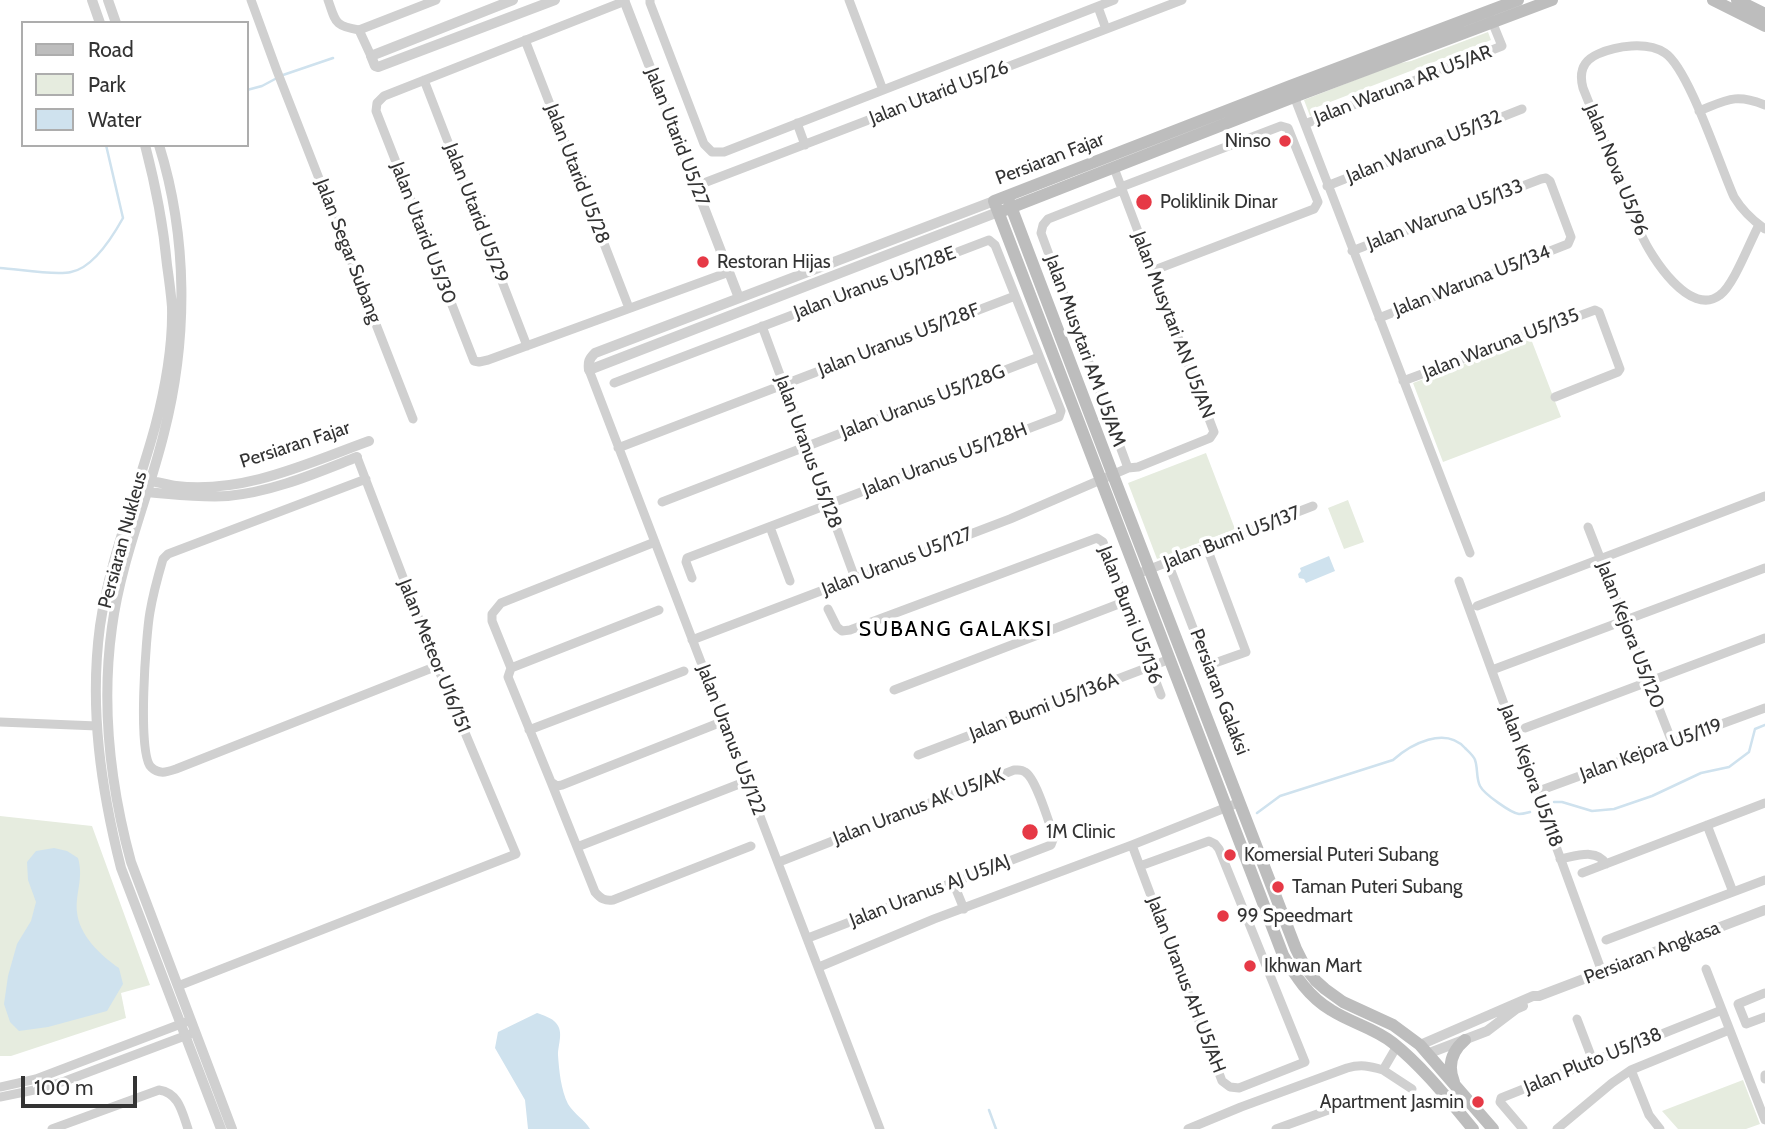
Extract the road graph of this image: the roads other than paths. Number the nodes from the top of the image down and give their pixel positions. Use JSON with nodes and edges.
{"nodes":[{"id":1,"x":92,"y":0,"type":"edge"},
{"id":2,"x":107,"y":0,"type":"edge"},
{"id":3,"x":251,"y":0,"type":"edge"},
{"id":4,"x":328,"y":0,"type":"edge"},
{"id":5,"x":436,"y":0,"type":"edge"},
{"id":6,"x":513,"y":0,"type":"edge"},
{"id":7,"x":555,"y":0,"type":"edge"},
{"id":8,"x":1114,"y":0,"type":"edge"},
{"id":9,"x":1182,"y":0,"type":"edge"},
{"id":10,"x":1518,"y":0,"type":"edge"},
{"id":11,"x":1552,"y":0,"type":"edge"},
{"id":12,"x":1713,"y":0,"type":"edge"},
{"id":13,"x":1737,"y":0,"type":"edge"},
{"id":14,"x":624,"y":1,"type":"edge"},
{"id":15,"x":851,"y":1,"type":"edge"},
{"id":16,"x":650,"y":2,"type":"edge"},
{"id":17,"x":1098,"y":6,"type":"junction"},
{"id":18,"x":1765,"y":13,"type":"edge"},
{"id":19,"x":1490,"y":17,"type":"junction"},
{"id":20,"x":99,"y":21,"type":"edge"},
{"id":21,"x":115,"y":21,"type":"edge"},
{"id":22,"x":1765,"y":26,"type":"edge"},
{"id":23,"x":1106,"y":29,"type":"junction"},
{"id":24,"x":359,"y":30,"type":"junction"},
{"id":25,"x":525,"y":40,"type":"junction"},
{"id":26,"x":371,"y":56,"type":"junction"},
{"id":27,"x":424,"y":80,"type":"junction"},
{"id":28,"x":883,"y":90,"type":"junction"},
{"id":29,"x":1292,"y":92,"type":"junction"},
{"id":30,"x":1765,"y":105,"type":"edge"},
{"id":31,"x":1522,"y":109,"type":"dead end"},
{"id":32,"x":376,"y":111,"type":"joint"},
{"id":33,"x":1699,"y":111,"type":"junction"},
{"id":34,"x":797,"y":123,"type":"junction"},
{"id":35,"x":1305,"y":124,"type":"junction"},
{"id":36,"x":805,"y":145,"type":"junction"},
{"id":37,"x":145,"y":147,"type":"edge"},
{"id":38,"x":160,"y":147,"type":"edge"},
{"id":39,"x":1114,"y":168,"type":"junction"},
{"id":40,"x":696,"y":186,"type":"junction"},
{"id":41,"x":1327,"y":186,"type":"junction"},
{"id":42,"x":1121,"y":188,"type":"junction"},
{"id":43,"x":1009,"y":202,"type":"junction"},
{"id":44,"x":996,"y":207,"type":"junction"},
{"id":45,"x":1561,"y":208,"type":"joint"},
{"id":46,"x":1762,"y":227,"type":"edge"},
{"id":47,"x":1352,"y":251,"type":"junction"},
{"id":48,"x":1152,"y":271,"type":"junction"},
{"id":49,"x":729,"y":272,"type":"junction"},
{"id":50,"x":828,"y":279,"type":"junction"},
{"id":51,"x":1015,"y":296,"type":"junction"},
{"id":52,"x":739,"y":298,"type":"junction"},
{"id":53,"x":629,"y":308,"type":"junction"},
{"id":54,"x":1379,"y":318,"type":"junction"},
{"id":55,"x":762,"y":326,"type":"junction"},
{"id":56,"x":665,"y":341,"type":"junction"},
{"id":57,"x":527,"y":346,"type":"junction"},
{"id":58,"x":1039,"y":357,"type":"junction"},
{"id":59,"x":589,"y":370,"type":"junction"},
{"id":60,"x":1403,"y":381,"type":"junction"},
{"id":61,"x":614,"y":383,"type":"dead end"},
{"id":62,"x":783,"y":385,"type":"junction"},
{"id":63,"x":1555,"y":397,"type":"dead end"},
{"id":64,"x":413,"y":419,"type":"dead end"},
{"id":65,"x":369,"y":441,"type":"dead end"},
{"id":66,"x":807,"y":447,"type":"junction"},
{"id":67,"x":618,"y":448,"type":"junction"},
{"id":68,"x":357,"y":457,"type":"joint"},
{"id":69,"x":1128,"y":468,"type":"junction"},
{"id":70,"x":1106,"y":477,"type":"junction"},
{"id":71,"x":366,"y":479,"type":"junction"},
{"id":72,"x":150,"y":481,"type":"junction"},
{"id":73,"x":146,"y":492,"type":"junction"},
{"id":74,"x":1765,"y":496,"type":"edge"},
{"id":75,"x":662,"y":502,"type":"dead end"},
{"id":76,"x":828,"y":505,"type":"junction"},
{"id":77,"x":1313,"y":506,"type":"dead end"},
{"id":78,"x":770,"y":527,"type":"junction"},
{"id":79,"x":1588,"y":527,"type":"dead end"},
{"id":80,"x":655,"y":542,"type":"junction"},
{"id":81,"x":1207,"y":548,"type":"junction"},
{"id":82,"x":1470,"y":553,"type":"dead end"},
{"id":83,"x":1601,"y":559,"type":"junction"},
{"id":84,"x":1168,"y":563,"type":"junction"},
{"id":85,"x":1765,"y":568,"type":"edge"},
{"id":86,"x":1151,"y":570,"type":"junction"},
{"id":87,"x":1138,"y":574,"type":"junction"},
{"id":88,"x":692,"y":578,"type":"dead end"},
{"id":89,"x":855,"y":578,"type":"junction"},
{"id":90,"x":790,"y":581,"type":"dead end"},
{"id":91,"x":1460,"y":581,"type":"dead end"},
{"id":92,"x":1124,"y":601,"type":"junction"},
{"id":93,"x":1477,"y":606,"type":"dead end"},
{"id":94,"x":828,"y":609,"type":"dead end"},
{"id":95,"x":659,"y":610,"type":"dead end"},
{"id":96,"x":1625,"y":621,"type":"junction"},
{"id":97,"x":1765,"y":638,"type":"edge"},
{"id":98,"x":692,"y":640,"type":"junction"},
{"id":99,"x":1170,"y":659,"type":"junction"},
{"id":100,"x":437,"y":666,"type":"junction"},
{"id":101,"x":1150,"y":666,"type":"junction"},
{"id":102,"x":511,"y":668,"type":"junction"},
{"id":103,"x":1492,"y":670,"type":"junction"},
{"id":104,"x":684,"y":671,"type":"dead end"},
{"id":105,"x":1649,"y":682,"type":"junction"},
{"id":106,"x":894,"y":690,"type":"dead end"},
{"id":107,"x":1161,"y":695,"type":"dead end"},
{"id":108,"x":1765,"y":709,"type":"edge"},
{"id":109,"x":724,"y":721,"type":"junction"},
{"id":110,"x":0,"y":722,"type":"edge"},
{"id":111,"x":97,"y":726,"type":"junction"},
{"id":112,"x":1525,"y":728,"type":"dead end"},
{"id":113,"x":529,"y":730,"type":"junction"},
{"id":114,"x":1672,"y":742,"type":"junction"},
{"id":115,"x":918,"y":755,"type":"dead end"},
{"id":116,"x":747,"y":781,"type":"junction"},
{"id":117,"x":554,"y":784,"type":"junction"},
{"id":118,"x":1536,"y":792,"type":"junction"},
{"id":119,"x":1240,"y":802,"type":"junction"},
{"id":120,"x":1765,"y":803,"type":"edge"},
{"id":121,"x":1042,"y":805,"type":"joint"},
{"id":122,"x":1226,"y":807,"type":"junction"},
{"id":123,"x":1707,"y":825,"type":"junction"},
{"id":124,"x":1132,"y":845,"type":"junction"},
{"id":125,"x":751,"y":846,"type":"dead end"},
{"id":126,"x":576,"y":847,"type":"junction"},
{"id":127,"x":1560,"y":859,"type":"junction"},
{"id":128,"x":779,"y":862,"type":"junction"},
{"id":129,"x":1606,"y":864,"type":"junction"},
{"id":130,"x":1140,"y":866,"type":"junction"},
{"id":131,"x":1582,"y":873,"type":"dead end"},
{"id":132,"x":1765,"y":880,"type":"edge"},
{"id":133,"x":953,"y":882,"type":"junction"},
{"id":134,"x":1733,"y":892,"type":"junction"},
{"id":135,"x":964,"y":909,"type":"junction"},
{"id":136,"x":1765,"y":909,"type":"edge"},
{"id":137,"x":808,"y":938,"type":"junction"},
{"id":138,"x":1606,"y":940,"type":"dead end"},
{"id":139,"x":819,"y":967,"type":"junction"},
{"id":140,"x":1706,"y":969,"type":"dead end"},
{"id":141,"x":1602,"y":972,"type":"junction"},
{"id":142,"x":178,"y":986,"type":"junction"},
{"id":143,"x":1765,"y":993,"type":"edge"},
{"id":144,"x":1539,"y":996,"type":"junction"},
{"id":145,"x":1722,"y":1010,"type":"junction"},
{"id":146,"x":1765,"y":1017,"type":"edge"},
{"id":147,"x":1577,"y":1019,"type":"dead end"},
{"id":148,"x":186,"y":1022,"type":"junction"},
{"id":149,"x":1729,"y":1030,"type":"junction"},
{"id":150,"x":190,"y":1034,"type":"junction"},
{"id":151,"x":1380,"y":1034,"type":"junction"},
{"id":152,"x":1465,"y":1040,"type":"junction"},
{"id":153,"x":1397,"y":1046,"type":"junction"},
{"id":154,"x":1422,"y":1051,"type":"junction"},
{"id":155,"x":1593,"y":1061,"type":"junction"},
{"id":156,"x":1631,"y":1069,"type":"junction"},
{"id":157,"x":1382,"y":1070,"type":"junction"},
{"id":158,"x":1254,"y":1082,"type":"junction"},
{"id":159,"x":1455,"y":1085,"type":"junction"},
{"id":160,"x":0,"y":1087,"type":"edge"},
{"id":161,"x":1412,"y":1089,"type":"dead end"},
{"id":162,"x":1442,"y":1092,"type":"junction"},
{"id":163,"x":0,"y":1097,"type":"edge"},
{"id":164,"x":1261,"y":1100,"type":"junction"},
{"id":165,"x":1356,"y":1100,"type":"dead end"},
{"id":166,"x":1765,"y":1120,"type":"edge"},
{"id":167,"x":1194,"y":1128,"type":"edge"},
{"id":168,"x":52,"y":1129,"type":"edge"},
{"id":169,"x":188,"y":1129,"type":"edge"},
{"id":170,"x":221,"y":1129,"type":"edge"},
{"id":171,"x":232,"y":1129,"type":"edge"},
{"id":172,"x":880,"y":1129,"type":"edge"},
{"id":173,"x":1276,"y":1129,"type":"edge"},
{"id":174,"x":1473,"y":1129,"type":"edge"},
{"id":175,"x":1493,"y":1129,"type":"edge"},
{"id":176,"x":1523,"y":1129,"type":"edge"},
{"id":177,"x":1557,"y":1129,"type":"edge"},
{"id":178,"x":1660,"y":1129,"type":"edge"}],
"edges":[{"from":1,"to":20,"type":"street"},
{"from":2,"to":21,"type":"street"},
{"from":3,"to":64,"type":"street","name":"Jalan Segar Subang"},
{"from":4,"to":24,"type":"street"},
{"from":5,"to":24,"type":"street"},
{"from":6,"to":26,"type":"street"},
{"from":7,"to":26,"type":"street"},
{"from":8,"to":17,"type":"street"},
{"from":9,"to":23,"type":"street","name":"Jalan Utarid U5/26"},
{"from":10,"to":19,"type":"main road","name":"Persiaran Fajar"},
{"from":11,"to":19,"type":"main road"},
{"from":12,"to":22,"type":"main road"},
{"from":13,"to":18,"type":"main road"},
{"from":14,"to":25,"type":"street","name":"Jalan Utarid U5/27"},
{"from":14,"to":40,"type":"street","name":"Jalan Utarid U5/27"},
{"from":15,"to":28,"type":"street"},
{"from":16,"to":34,"type":"street"},
{"from":17,"to":23,"type":"street"},
{"from":17,"to":28,"type":"street"},
{"from":19,"to":29,"type":"main road","name":"Persiaran Fajar"},
{"from":19,"to":35,"type":"street","name":"Jalan Waruna AR U5/AR"},
{"from":23,"to":36,"type":"street","name":"Jalan Utarid U5/26"},
{"from":24,"to":26,"type":"street"},
{"from":25,"to":27,"type":"street","name":"Jalan Utarid U5/27"},
{"from":25,"to":53,"type":"street","name":"Jalan Utarid U5/28"},
{"from":27,"to":32,"type":"street","name":"Jalan Utarid U5/27"},
{"from":27,"to":57,"type":"street","name":"Jalan Utarid U5/29"},
{"from":28,"to":34,"type":"street"},
{"from":29,"to":35,"type":"street"},
{"from":29,"to":39,"type":"main road","name":"Persiaran Fajar"},
{"from":29,"to":43,"type":"main road","name":"Persiaran Fajar"},
{"from":30,"to":33,"type":"street"},
{"from":31,"to":41,"type":"street","name":"Jalan Waruna U5/132"},
{"from":32,"to":57,"type":"street","name":"Jalan Utarid U5/30"},
{"from":33,"to":46,"type":"street"},
{"from":33,"to":46,"type":"street","name":"Jalan Nova U5/96"},
{"from":34,"to":36,"type":"street"},
{"from":35,"to":41,"type":"street"},
{"from":36,"to":40,"type":"street","name":"Jalan Utarid U5/26"},
{"from":37,"to":111,"type":"street","name":"Persiaran Nukleus"},
{"from":38,"to":72,"type":"street","name":"Persiaran Nukleus"},
{"from":39,"to":42,"type":"street","name":"Jalan Musytari AN U5/AN"},
{"from":39,"to":43,"type":"main road","name":"Persiaran Fajar"},
{"from":40,"to":49,"type":"street","name":"Jalan Utarid U5/27"},
{"from":41,"to":47,"type":"street"},
{"from":42,"to":48,"type":"street","name":"Jalan Musytari AN U5/AN"},
{"from":42,"to":48,"type":"street"},
{"from":42,"to":69,"type":"street","name":"Jalan Musytari AM U5/AM"},
{"from":43,"to":44,"type":"main road","name":"Persiaran Fajar"},
{"from":43,"to":70,"type":"main road","name":"Persiaran Galaksi"},
{"from":44,"to":50,"type":"street","name":"Persiaran Fajar"},
{"from":44,"to":52,"type":"street","name":"Persiaran Fajar"},
{"from":44,"to":70,"type":"main road","name":"Persiaran Galaksi"},
{"from":45,"to":47,"type":"street","name":"Jalan Waruna U5/133"},
{"from":45,"to":54,"type":"street","name":"Jalan Waruna U5/134"},
{"from":47,"to":54,"type":"street"},
{"from":48,"to":69,"type":"street","name":"Jalan Musytari AN U5/AN"},
{"from":49,"to":52,"type":"street","name":"Jalan Utarid U5/27"},
{"from":49,"to":53,"type":"street"},
{"from":50,"to":52,"type":"street"},
{"from":50,"to":56,"type":"street","name":"Persiaran Fajar"},
{"from":51,"to":55,"type":"street","name":"Jalan Uranus U5/128E"},
{"from":51,"to":58,"type":"street"},
{"from":51,"to":62,"type":"street","name":"Jalan Uranus U5/128F"},
{"from":52,"to":56,"type":"street"},
{"from":52,"to":59,"type":"street","name":"Persiaran Fajar"},
{"from":53,"to":57,"type":"street"},
{"from":54,"to":60,"type":"street"},
{"from":55,"to":61,"type":"street","name":"Jalan Uranus U5/128E"},
{"from":55,"to":62,"type":"street","name":"Jalan Uranus U5/128"},
{"from":56,"to":59,"type":"street","name":"Persiaran Fajar"},
{"from":58,"to":66,"type":"street","name":"Jalan Uranus U5/128G"},
{"from":58,"to":76,"type":"street","name":"Jalan Uranus U5/128H"},
{"from":59,"to":67,"type":"street","name":"Jalan Uranus U5/122"},
{"from":60,"to":63,"type":"street","name":"Jalan Waruna U5/135"},
{"from":60,"to":82,"type":"street"},
{"from":62,"to":66,"type":"street","name":"Jalan Uranus U5/128"},
{"from":62,"to":67,"type":"street","name":"Jalan Uranus U5/128F"},
{"from":65,"to":72,"type":"street","name":"Persiaran Fajar"},
{"from":66,"to":75,"type":"street","name":"Jalan Uranus U5/128G"},
{"from":66,"to":76,"type":"street","name":"Jalan Uranus U5/128"},
{"from":67,"to":80,"type":"street","name":"Jalan Uranus U5/122"},
{"from":68,"to":71,"type":"street","name":"Jalan Meteor U16/151"},
{"from":68,"to":73,"type":"street","name":"Persiaran Fajar"},
{"from":69,"to":70,"type":"street","name":"Jalan Musytari AM U5/AM"},
{"from":70,"to":86,"type":"main road","name":"Persiaran Galaksi"},
{"from":70,"to":87,"type":"main road","name":"Persiaran Galaksi"},
{"from":70,"to":89,"type":"street","name":"Jalan Uranus U5/127"},
{"from":71,"to":100,"type":"street","name":"Jalan Meteor U16/151"},
{"from":71,"to":100,"type":"street"},
{"from":72,"to":73,"type":"street","name":"Persiaran Nukleus"},
{"from":73,"to":142,"type":"street","name":"Persiaran Nukleus"},
{"from":74,"to":83,"type":"street"},
{"from":76,"to":78,"type":"street","name":"Jalan Uranus U5/128H"},
{"from":76,"to":89,"type":"street","name":"Jalan Uranus U5/128"},
{"from":77,"to":81,"type":"street","name":"Jalan Bumi U5/137"},
{"from":78,"to":88,"type":"street","name":"Jalan Uranus U5/128H"},
{"from":78,"to":90,"type":"street"},
{"from":79,"to":83,"type":"street","name":"Jalan Kejora U5/120"},
{"from":80,"to":98,"type":"street","name":"Jalan Uranus U5/122"},
{"from":80,"to":102,"type":"street"},
{"from":81,"to":84,"type":"street","name":"Jalan Bumi U5/137"},
{"from":81,"to":84,"type":"street"},
{"from":83,"to":93,"type":"street"},
{"from":83,"to":96,"type":"street","name":"Jalan Kejora U5/120"},
{"from":84,"to":86,"type":"street","name":"Jalan Bumi U5/137"},
{"from":85,"to":96,"type":"street"},
{"from":86,"to":87,"type":"street","name":"Jalan Bumi U5/137"},
{"from":86,"to":119,"type":"main road","name":"Persiaran Galaksi"},
{"from":87,"to":99,"type":"main road","name":"Persiaran Galaksi"},
{"from":89,"to":98,"type":"street","name":"Jalan Uranus U5/127"},
{"from":91,"to":103,"type":"street","name":"Jalan Kejora U5/118"},
{"from":92,"to":94,"type":"street","name":"Jalan Bumi U5/136"},
{"from":92,"to":101,"type":"street","name":"Jalan Bumi U5/136"},
{"from":92,"to":106,"type":"street"},
{"from":95,"to":102,"type":"street"},
{"from":96,"to":103,"type":"street"},
{"from":96,"to":105,"type":"street","name":"Jalan Kejora U5/120"},
{"from":97,"to":105,"type":"street"},
{"from":98,"to":109,"type":"street","name":"Jalan Uranus U5/122"},
{"from":99,"to":101,"type":"street","name":"Jalan Bumi U5/136A"},
{"from":99,"to":122,"type":"main road","name":"Persiaran Galaksi"},
{"from":100,"to":142,"type":"street","name":"Jalan Meteor U16/151"},
{"from":101,"to":107,"type":"street","name":"Jalan Bumi U5/136"},
{"from":101,"to":115,"type":"street","name":"Jalan Bumi U5/136A"},
{"from":102,"to":113,"type":"street"},
{"from":103,"to":118,"type":"street","name":"Jalan Kejora U5/118"},
{"from":104,"to":113,"type":"street"},
{"from":105,"to":112,"type":"street"},
{"from":105,"to":114,"type":"street","name":"Jalan Kejora U5/120"},
{"from":108,"to":114,"type":"street","name":"Jalan Kejora U5/119"},
{"from":109,"to":116,"type":"street","name":"Jalan Uranus U5/122"},
{"from":109,"to":117,"type":"street"},
{"from":110,"to":111,"type":"street"},
{"from":111,"to":148,"type":"street","name":"Persiaran Nukleus"},
{"from":113,"to":117,"type":"street"},
{"from":114,"to":118,"type":"street","name":"Jalan Kejora U5/119"},
{"from":116,"to":126,"type":"street"},
{"from":116,"to":128,"type":"street","name":"Jalan Uranus U5/122"},
{"from":117,"to":126,"type":"street"},
{"from":118,"to":127,"type":"street","name":"Jalan Kejora U5/118"},
{"from":119,"to":122,"type":"street"},
{"from":119,"to":154,"type":"main road","name":"Persiaran Galaksi"},
{"from":120,"to":123,"type":"street"},
{"from":121,"to":128,"type":"street","name":"Jalan Uranus AK U5/AK"},
{"from":121,"to":133,"type":"street","name":"Jalan Uranus AJ U5/AJ"},
{"from":122,"to":124,"type":"street"},
{"from":122,"to":151,"type":"main road","name":"Persiaran Galaksi"},
{"from":123,"to":129,"type":"street"},
{"from":123,"to":134,"type":"street"},
{"from":124,"to":130,"type":"street","name":"Jalan Uranus AH U5/AH"},
{"from":124,"to":135,"type":"street"},
{"from":125,"to":126,"type":"street"},
{"from":127,"to":129,"type":"street"},
{"from":127,"to":141,"type":"street","name":"Jalan Kejora U5/118"},
{"from":128,"to":137,"type":"street","name":"Jalan Uranus U5/122"},
{"from":129,"to":131,"type":"street"},
{"from":130,"to":158,"type":"street","name":"Jalan Uranus AH U5/AH"},
{"from":130,"to":158,"type":"street","name":"Jalan Uranus AH U5/AH"},
{"from":132,"to":134,"type":"street"},
{"from":133,"to":135,"type":"street"},
{"from":133,"to":137,"type":"street","name":"Jalan Uranus AJ U5/AJ"},
{"from":134,"to":138,"type":"street"},
{"from":135,"to":139,"type":"street"},
{"from":136,"to":141,"type":"street","name":"Persiaran Angkasa"},
{"from":137,"to":139,"type":"street","name":"Jalan Uranus U5/122"},
{"from":139,"to":172,"type":"street","name":"Jalan Uranus U5/122"},
{"from":140,"to":145,"type":"street"},
{"from":141,"to":144,"type":"street","name":"Persiaran Angkasa"},
{"from":142,"to":148,"type":"street","name":"Persiaran Nukleus"},
{"from":143,"to":146,"type":"street"},
{"from":144,"to":152,"type":"street","name":"Persiaran Angkasa"},
{"from":144,"to":154,"type":"street","name":"Persiaran Angkasa"},
{"from":145,"to":149,"type":"street"},
{"from":145,"to":155,"type":"street","name":"Jalan Pluto U5/138"},
{"from":147,"to":155,"type":"street"},
{"from":148,"to":150,"type":"street","name":"Persiaran Nukleus"},
{"from":148,"to":160,"type":"street"},
{"from":149,"to":156,"type":"street","name":"Jalan Pluto U5/138"},
{"from":149,"to":166,"type":"street"},
{"from":150,"to":163,"type":"street"},
{"from":150,"to":170,"type":"street","name":"Persiaran Nukleus"},
{"from":150,"to":171,"type":"street","name":"Persiaran Nukleus"},
{"from":151,"to":153,"type":"main road","name":"Persiaran Galaksi"},
{"from":151,"to":154,"type":"main road"},
{"from":152,"to":154,"type":"street","name":"Persiaran Angkasa"},
{"from":152,"to":159,"type":"main road"},
{"from":153,"to":157,"type":"street"},
{"from":153,"to":162,"type":"main road","name":"Persiaran Galaksi"},
{"from":154,"to":159,"type":"main road","name":"Persiaran Galaksi"},
{"from":154,"to":162,"type":"main road"},
{"from":155,"to":176,"type":"street","name":"Jalan Pluto U5/138"},
{"from":156,"to":177,"type":"street","name":"Jalan Pluto U5/138"},
{"from":156,"to":178,"type":"street","name":"Jalan Pluto U5/138"},
{"from":157,"to":161,"type":"street"},
{"from":157,"to":164,"type":"street"},
{"from":158,"to":164,"type":"street"},
{"from":159,"to":175,"type":"main road","name":"Persiaran Galaksi"},
{"from":162,"to":174,"type":"main road","name":"Persiaran Galaksi"},
{"from":164,"to":167,"type":"street"},
{"from":165,"to":173,"type":"street"},
{"from":168,"to":169,"type":"street"}]}
